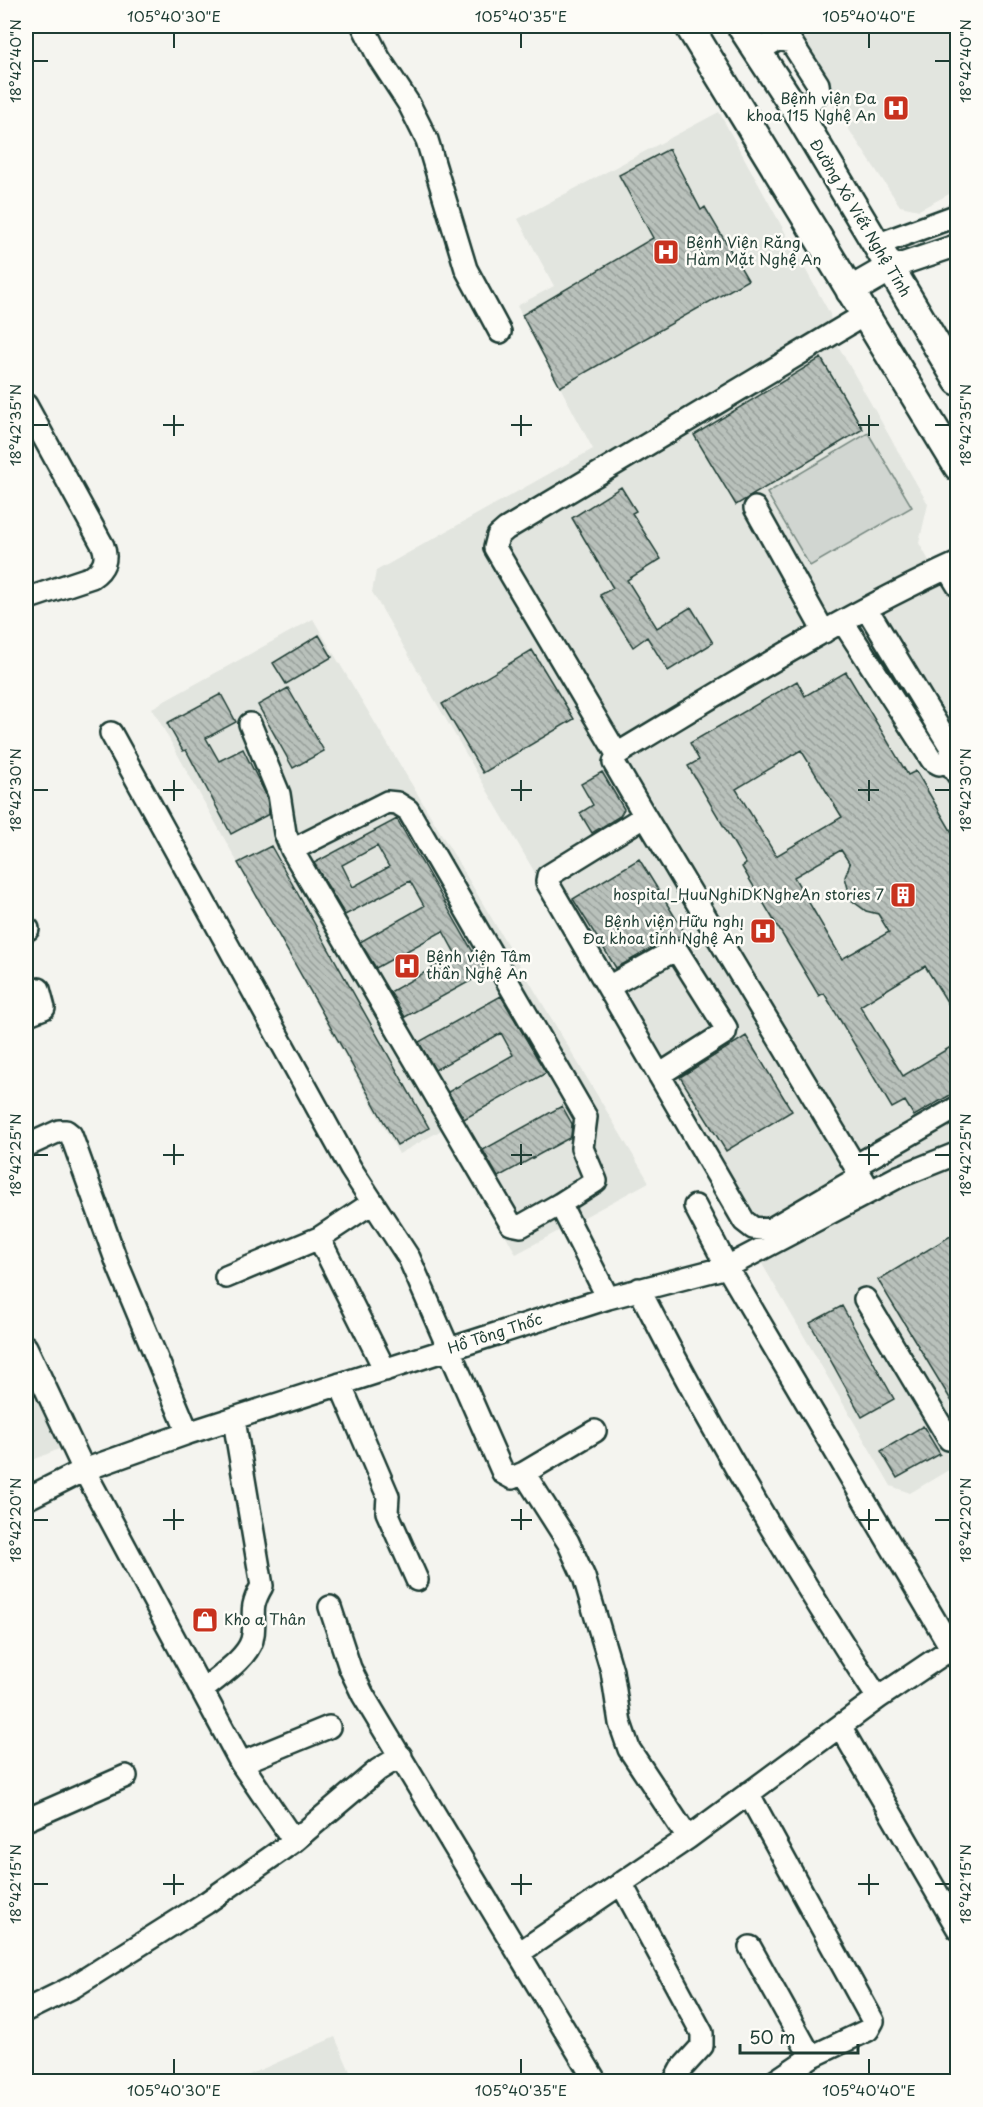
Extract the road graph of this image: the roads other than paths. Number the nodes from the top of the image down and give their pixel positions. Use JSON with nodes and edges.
{"nodes":[{"id":1,"x":363,"y":26,"type":"edge"},
{"id":2,"x":689,"y":26,"type":"edge"},
{"id":3,"x":741,"y":26,"type":"edge"},
{"id":4,"x":957,"y":215,"type":"edge"},
{"id":5,"x":876,"y":245,"type":"junction"},
{"id":6,"x":957,"y":246,"type":"edge"},
{"id":7,"x":890,"y":268,"type":"junction"},
{"id":8,"x":850,"y":291,"type":"junction"},
{"id":9,"x":864,"y":315,"type":"junction"},
{"id":10,"x":500,"y":332,"type":"dead end"},
{"id":11,"x":957,"y":381,"type":"edge"},
{"id":12,"x":26,"y":405,"type":"edge"},
{"id":13,"x":957,"y":467,"type":"edge"},
{"id":14,"x":755,"y":508,"type":"dead end"},
{"id":15,"x":954,"y":573,"type":"edge"},
{"id":16,"x":26,"y":598,"type":"edge"},
{"id":17,"x":867,"y":609,"type":"junction"},
{"id":18,"x":834,"y":627,"type":"junction"},
{"id":19,"x":250,"y":724,"type":"dead end"},
{"id":20,"x":111,"y":733,"type":"dead end"},
{"id":21,"x":617,"y":754,"type":"junction"},
{"id":22,"x":954,"y":766,"type":"edge"},
{"id":23,"x":645,"y":816,"type":"junction"},
{"id":24,"x":292,"y":849,"type":"junction"},
{"id":25,"x":610,"y":986,"type":"junction"},
{"id":26,"x":39,"y":989,"type":"dead end"},
{"id":27,"x":26,"y":1015,"type":"edge"},
{"id":28,"x":659,"y":1075,"type":"junction"},
{"id":29,"x":957,"y":1107,"type":"edge"},
{"id":30,"x":26,"y":1146,"type":"edge"},
{"id":31,"x":957,"y":1153,"type":"edge"},
{"id":32,"x":862,"y":1178,"type":"junction"},
{"id":33,"x":372,"y":1203,"type":"junction"},
{"id":34,"x":560,"y":1204,"type":"junction"},
{"id":35,"x":695,"y":1206,"type":"dead end"},
{"id":36,"x":319,"y":1238,"type":"junction"},
{"id":37,"x":727,"y":1267,"type":"junction"},
{"id":38,"x":226,"y":1277,"type":"dead end"},
{"id":39,"x":639,"y":1289,"type":"junction"},
{"id":40,"x":608,"y":1298,"type":"junction"},
{"id":41,"x":865,"y":1299,"type":"dead end"},
{"id":42,"x":26,"y":1347,"type":"edge"},
{"id":43,"x":448,"y":1349,"type":"junction"},
{"id":44,"x":385,"y":1370,"type":"junction"},
{"id":45,"x":340,"y":1384,"type":"junction"},
{"id":46,"x":234,"y":1420,"type":"junction"},
{"id":47,"x":595,"y":1431,"type":"dead end"},
{"id":48,"x":188,"y":1433,"type":"junction"},
{"id":49,"x":957,"y":1441,"type":"edge"},
{"id":50,"x":84,"y":1470,"type":"junction"},
{"id":51,"x":524,"y":1473,"type":"junction"},
{"id":52,"x":26,"y":1499,"type":"edge"},
{"id":53,"x":417,"y":1580,"type":"dead end"},
{"id":54,"x":330,"y":1607,"type":"dead end"},
{"id":55,"x":955,"y":1650,"type":"edge"},
{"id":56,"x":202,"y":1690,"type":"junction"},
{"id":57,"x":878,"y":1698,"type":"junction"},
{"id":58,"x":840,"y":1726,"type":"junction"},
{"id":59,"x":329,"y":1727,"type":"dead end"},
{"id":60,"x":401,"y":1756,"type":"junction"},
{"id":61,"x":241,"y":1763,"type":"junction"},
{"id":62,"x":126,"y":1776,"type":"dead end"},
{"id":63,"x":748,"y":1792,"type":"junction"},
{"id":64,"x":26,"y":1821,"type":"edge"},
{"id":65,"x":688,"y":1838,"type":"junction"},
{"id":66,"x":294,"y":1841,"type":"junction"},
{"id":67,"x":621,"y":1883,"type":"junction"},
{"id":68,"x":957,"y":1929,"type":"edge"},
{"id":69,"x":750,"y":1947,"type":"dead end"},
{"id":70,"x":519,"y":1953,"type":"junction"},
{"id":71,"x":26,"y":2010,"type":"edge"},
{"id":72,"x":811,"y":2058,"type":"junction"},
{"id":73,"x":676,"y":2081,"type":"edge"},
{"id":74,"x":596,"y":2082,"type":"edge"},
{"id":75,"x":774,"y":2082,"type":"edge"}],
"edges":[{"from":1,"to":10,"type":"street"},
{"from":2,"to":8,"type":"main road"},
{"from":3,"to":5,"type":"main road","name":"Đường Xô Viết Nghệ Tĩnh"},
{"from":4,"to":5,"type":"street"},
{"from":5,"to":7,"type":"main road","name":"Đường Xô Viết Nghệ Tĩnh"},
{"from":6,"to":7,"type":"street"},
{"from":7,"to":8,"type":"main road"},
{"from":7,"to":11,"type":"main road","name":"Đường Xô Viết Nghệ Tĩnh"},
{"from":8,"to":9,"type":"main road"},
{"from":9,"to":13,"type":"main road"},
{"from":9,"to":21,"type":"street"},
{"from":12,"to":16,"type":"street"},
{"from":14,"to":18,"type":"street"},
{"from":15,"to":17,"type":"street"},
{"from":17,"to":18,"type":"street"},
{"from":17,"to":22,"type":"street"},
{"from":18,"to":21,"type":"street"},
{"from":18,"to":22,"type":"street"},
{"from":19,"to":24,"type":"street"},
{"from":20,"to":33,"type":"street"},
{"from":21,"to":23,"type":"street"},
{"from":23,"to":25,"type":"street"},
{"from":23,"to":32,"type":"street"},
{"from":24,"to":34,"type":"street"},
{"from":24,"to":34,"type":"street"},
{"from":25,"to":28,"type":"street"},
{"from":25,"to":28,"type":"street"},
{"from":26,"to":27,"type":"street"},
{"from":28,"to":32,"type":"street"},
{"from":29,"to":32,"type":"street"},
{"from":30,"to":48,"type":"street"},
{"from":31,"to":32,"type":"street","name":"Hồ Tông Thốc"},
{"from":32,"to":37,"type":"street","name":"Hồ Tông Thốc"},
{"from":33,"to":36,"type":"street"},
{"from":33,"to":43,"type":"street"},
{"from":34,"to":40,"type":"street"},
{"from":35,"to":37,"type":"street"},
{"from":36,"to":38,"type":"street"},
{"from":36,"to":44,"type":"street"},
{"from":37,"to":39,"type":"street","name":"Hồ Tông Thốc"},
{"from":37,"to":55,"type":"street"},
{"from":39,"to":40,"type":"street","name":"Hồ Tông Thốc"},
{"from":39,"to":57,"type":"street"},
{"from":40,"to":43,"type":"street","name":"Hồ Tông Thốc"},
{"from":41,"to":49,"type":"street"},
{"from":42,"to":50,"type":"street"},
{"from":43,"to":44,"type":"street","name":"Hồ Tông Thốc"},
{"from":43,"to":51,"type":"street"},
{"from":44,"to":45,"type":"street","name":"Hồ Tông Thốc"},
{"from":45,"to":46,"type":"street","name":"Hồ Tông Thốc"},
{"from":45,"to":53,"type":"street"},
{"from":46,"to":48,"type":"street","name":"Hồ Tông Thốc"},
{"from":46,"to":56,"type":"street"},
{"from":47,"to":51,"type":"street"},
{"from":48,"to":50,"type":"street","name":"Hồ Tông Thốc"},
{"from":50,"to":52,"type":"street","name":"Hồ Tông Thốc"},
{"from":50,"to":56,"type":"street"},
{"from":51,"to":65,"type":"street"},
{"from":54,"to":60,"type":"street"},
{"from":55,"to":57,"type":"street"},
{"from":56,"to":61,"type":"street"},
{"from":57,"to":58,"type":"street"},
{"from":58,"to":63,"type":"street"},
{"from":58,"to":68,"type":"street"},
{"from":59,"to":61,"type":"street"},
{"from":60,"to":66,"type":"street"},
{"from":60,"to":70,"type":"street"},
{"from":61,"to":66,"type":"street"},
{"from":62,"to":64,"type":"street"},
{"from":63,"to":65,"type":"street"},
{"from":63,"to":72,"type":"street"},
{"from":65,"to":67,"type":"street"},
{"from":66,"to":71,"type":"street"},
{"from":67,"to":70,"type":"street"},
{"from":67,"to":73,"type":"street"},
{"from":69,"to":72,"type":"street"},
{"from":70,"to":74,"type":"street"},
{"from":72,"to":75,"type":"street"}]}
